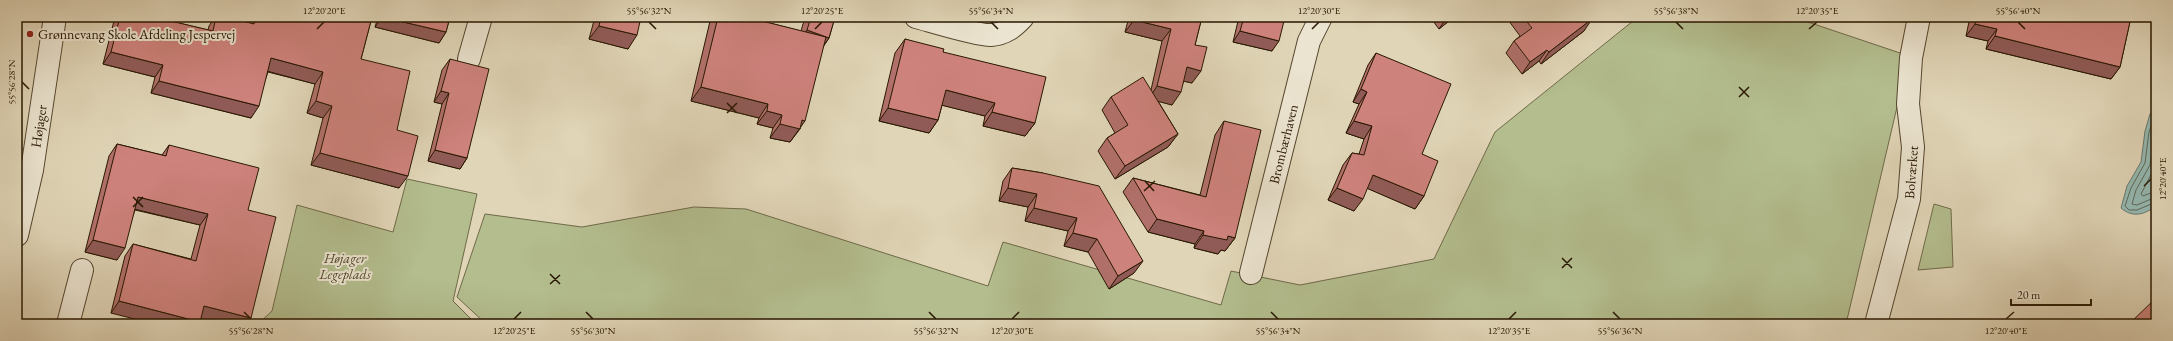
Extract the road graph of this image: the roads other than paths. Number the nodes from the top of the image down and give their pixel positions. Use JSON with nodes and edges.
{"nodes":[{"id":1,"x":55,"y":17,"type":"edge"},
{"id":2,"x":481,"y":17,"type":"edge"},
{"id":3,"x":916,"y":17,"type":"edge"},
{"id":4,"x":1023,"y":17,"type":"edge"},
{"id":5,"x":1321,"y":17,"type":"edge"},
{"id":6,"x":1919,"y":17,"type":"edge"},
{"id":7,"x":469,"y":59,"type":"dead end"},
{"id":8,"x":17,"y":235,"type":"edge"},
{"id":9,"x":82,"y":270,"type":"dead end"},
{"id":10,"x":1252,"y":273,"type":"dead end"},
{"id":11,"x":68,"y":324,"type":"edge"},
{"id":12,"x":1876,"y":324,"type":"edge"}],
"edges":[{"from":1,"to":8,"type":"street","name":"Højager"},
{"from":2,"to":7,"type":"street"},
{"from":3,"to":4,"type":"street"},
{"from":5,"to":10,"type":"street","name":"Brombærhaven"},
{"from":6,"to":12,"type":"street","name":"Bolværket"},
{"from":9,"to":11,"type":"street"}]}
